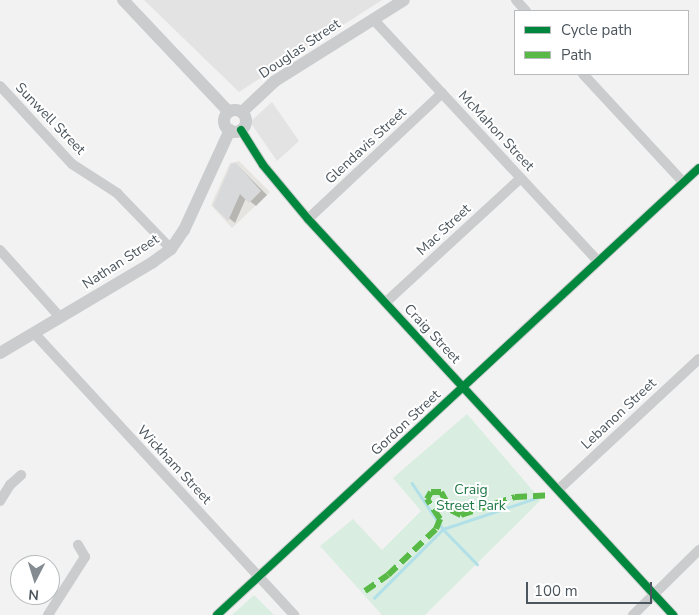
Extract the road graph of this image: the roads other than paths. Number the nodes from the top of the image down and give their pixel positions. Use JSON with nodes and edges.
{"nodes":[{"id":1,"x":123,"y":0,"type":"edge"},
{"id":2,"x":404,"y":0,"type":"edge"},
{"id":3,"x":516,"y":0,"type":"edge"},
{"id":4,"x":525,"y":10,"type":"edge"},
{"id":5,"x":373,"y":19,"type":"junction"},
{"id":6,"x":584,"y":75,"type":"edge"},
{"id":7,"x":0,"y":86,"type":"edge"},
{"id":8,"x":442,"y":93,"type":"junction"},
{"id":9,"x":236,"y":112,"type":"junction"},
{"id":10,"x":236,"y":130,"type":"junction"},
{"id":11,"x":699,"y":168,"type":"edge"},
{"id":12,"x":520,"y":178,"type":"junction"},
{"id":13,"x":683,"y":182,"type":"junction"},
{"id":14,"x":308,"y":219,"type":"junction"},
{"id":15,"x":171,"y":249,"type":"junction"},
{"id":16,"x":0,"y":250,"type":"edge"},
{"id":17,"x":598,"y":261,"type":"junction"},
{"id":18,"x":386,"y":302,"type":"junction"},
{"id":19,"x":60,"y":317,"type":"junction"},
{"id":20,"x":34,"y":333,"type":"junction"},
{"id":21,"x":0,"y":353,"type":"edge"},
{"id":22,"x":699,"y":359,"type":"edge"},
{"id":23,"x":464,"y":386,"type":"junction"},
{"id":24,"x":21,"y":475,"type":"dead end"},
{"id":25,"x":558,"y":490,"type":"junction"},
{"id":26,"x":0,"y":501,"type":"edge"},
{"id":27,"x":78,"y":545,"type":"dead end"},
{"id":28,"x":699,"y":550,"type":"edge"},
{"id":29,"x":258,"y":576,"type":"junction"},
{"id":30,"x":654,"y":593,"type":"junction"},
{"id":31,"x":48,"y":615,"type":"edge"},
{"id":32,"x":217,"y":615,"type":"edge"},
{"id":33,"x":294,"y":615,"type":"edge"},
{"id":34,"x":632,"y":615,"type":"edge"},
{"id":35,"x":673,"y":615,"type":"edge"}],
"edges":[{"from":1,"to":9,"type":"street"},
{"from":2,"to":5,"type":"street","name":"Douglas Street"},
{"from":3,"to":4,"type":"street"},
{"from":5,"to":8,"type":"street","name":"McMahon Street"},
{"from":5,"to":9,"type":"street","name":"Douglas Street"},
{"from":6,"to":13,"type":"street"},
{"from":7,"to":15,"type":"street","name":"Sunwell Street"},
{"from":8,"to":12,"type":"street","name":"McMahon Street"},
{"from":8,"to":14,"type":"street","name":"Glendavis Street"},
{"from":9,"to":10,"type":"street"},
{"from":9,"to":10,"type":"street"},
{"from":10,"to":14,"type":"street","name":"Craig Street"},
{"from":10,"to":15,"type":"street","name":"Nathan Street"},
{"from":11,"to":13,"type":"street","name":"Gordon Street"},
{"from":12,"to":17,"type":"street","name":"McMahon Street"},
{"from":12,"to":18,"type":"street","name":"Mac Street"},
{"from":13,"to":17,"type":"street","name":"Gordon Street"},
{"from":14,"to":18,"type":"street","name":"Craig Street"},
{"from":15,"to":19,"type":"street","name":"Nathan Street"},
{"from":16,"to":19,"type":"street"},
{"from":17,"to":23,"type":"street","name":"Gordon Street"},
{"from":18,"to":23,"type":"street","name":"Craig Street"},
{"from":19,"to":20,"type":"street","name":"Nathan Street"},
{"from":20,"to":21,"type":"street","name":"Nathan Street"},
{"from":20,"to":29,"type":"street","name":"Wickham Street"},
{"from":22,"to":25,"type":"street","name":"Lebanon Street"},
{"from":23,"to":25,"type":"street","name":"Craig Street"},
{"from":23,"to":29,"type":"street","name":"Gordon Street"},
{"from":24,"to":26,"type":"street"},
{"from":25,"to":30,"type":"street","name":"Craig Street"},
{"from":27,"to":31,"type":"street"},
{"from":28,"to":30,"type":"street"},
{"from":29,"to":32,"type":"street","name":"Gordon Street"},
{"from":29,"to":33,"type":"street","name":"Wickham Street"},
{"from":30,"to":34,"type":"street"},
{"from":30,"to":35,"type":"street","name":"Craig Street"}]}
